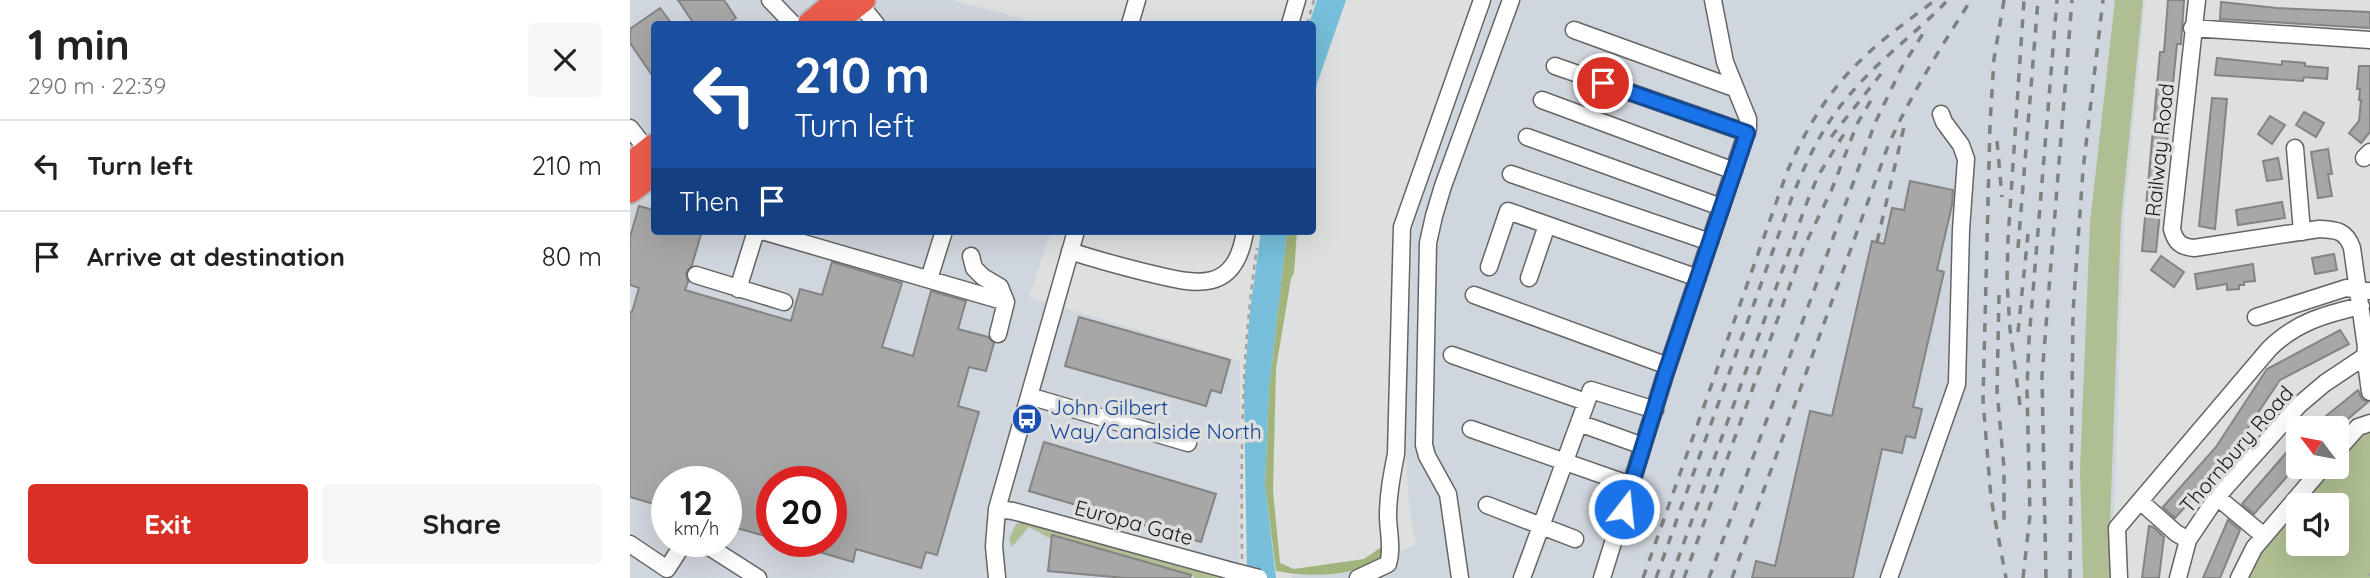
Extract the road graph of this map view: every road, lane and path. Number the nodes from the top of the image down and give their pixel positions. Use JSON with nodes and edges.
{"nodes":[{"id":1,"x":770,"y":0,"type":"edge"},
{"id":2,"x":1137,"y":0,"type":"edge"},
{"id":3,"x":1297,"y":0,"type":"edge"},
{"id":4,"x":1314,"y":0,"type":"edge"},
{"id":5,"x":1482,"y":0,"type":"edge"},
{"id":6,"x":1511,"y":0,"type":"edge"},
{"id":7,"x":1713,"y":0,"type":"edge"},
{"id":8,"x":2197,"y":0,"type":"edge"},
{"id":9,"x":853,"y":1,"type":"edge"},
{"id":10,"x":790,"y":21,"type":"edge"},
{"id":11,"x":816,"y":21,"type":"edge"},
{"id":12,"x":835,"y":21,"type":"edge"},
{"id":13,"x":873,"y":21,"type":"edge"},
{"id":14,"x":1131,"y":21,"type":"edge"},
{"id":15,"x":1291,"y":21,"type":"edge"},
{"id":16,"x":1308,"y":21,"type":"edge"},
{"id":17,"x":2193,"y":28,"type":"junction"},
{"id":18,"x":1574,"y":30,"type":"dead end"},
{"id":19,"x":2370,"y":40,"type":"edge"},
{"id":20,"x":1555,"y":66,"type":"dead end"},
{"id":21,"x":1734,"y":88,"type":"junction"},
{"id":22,"x":1542,"y":100,"type":"dead end"},
{"id":23,"x":1941,"y":114,"type":"dead end"},
{"id":24,"x":630,"y":128,"type":"edge"},
{"id":25,"x":1747,"y":133,"type":"junction"},
{"id":26,"x":1527,"y":137,"type":"dead end"},
{"id":27,"x":2295,"y":148,"type":"dead end"},
{"id":28,"x":649,"y":164,"type":"edge"},
{"id":29,"x":1734,"y":171,"type":"junction"},
{"id":30,"x":1511,"y":174,"type":"dead end"},
{"id":31,"x":630,"y":191,"type":"edge"},
{"id":32,"x":1721,"y":206,"type":"junction"},
{"id":33,"x":1547,"y":225,"type":"junction"},
{"id":34,"x":2302,"y":232,"type":"junction"},
{"id":35,"x":755,"y":235,"type":"edge"},
{"id":36,"x":776,"y":235,"type":"edge"},
{"id":37,"x":943,"y":235,"type":"edge"},
{"id":38,"x":1075,"y":235,"type":"edge"},
{"id":39,"x":1244,"y":235,"type":"edge"},
{"id":40,"x":1710,"y":242,"type":"junction"},
{"id":41,"x":1257,"y":244,"type":"dead end"},
{"id":42,"x":1070,"y":251,"type":"junction"},
{"id":43,"x":971,"y":256,"type":"dead end"},
{"id":44,"x":1489,"y":267,"type":"dead end"},
{"id":45,"x":696,"y":275,"type":"dead end"},
{"id":46,"x":1529,"y":278,"type":"dead end"},
{"id":47,"x":1698,"y":278,"type":"junction"},
{"id":48,"x":929,"y":279,"type":"junction"},
{"id":49,"x":738,"y":289,"type":"junction"},
{"id":50,"x":1474,"y":295,"type":"dead end"},
{"id":51,"x":2363,"y":295,"type":"edge"},
{"id":52,"x":784,"y":302,"type":"dead end"},
{"id":53,"x":1006,"y":302,"type":"junction"},
{"id":54,"x":2256,"y":317,"type":"dead end"},
{"id":55,"x":998,"y":334,"type":"dead end"},
{"id":56,"x":1452,"y":355,"type":"dead end"},
{"id":57,"x":2365,"y":355,"type":"junction"},
{"id":58,"x":1668,"y":366,"type":"junction"},
{"id":59,"x":2370,"y":392,"type":"edge"},
{"id":60,"x":1029,"y":396,"type":"junction"},
{"id":61,"x":1587,"y":402,"type":"junction"},
{"id":62,"x":1655,"y":410,"type":"junction"},
{"id":63,"x":1579,"y":423,"type":"junction"},
{"id":64,"x":2370,"y":424,"type":"edge"},
{"id":65,"x":1471,"y":429,"type":"dead end"},
{"id":66,"x":2349,"y":437,"type":"edge"},
{"id":67,"x":1188,"y":443,"type":"dead end"},
{"id":68,"x":1643,"y":446,"type":"junction"},
{"id":69,"x":1564,"y":462,"type":"junction"},
{"id":70,"x":2312,"y":480,"type":"edge"},
{"id":71,"x":1630,"y":485,"type":"junction"},
{"id":72,"x":2217,"y":496,"type":"junction"},
{"id":73,"x":2140,"y":501,"type":"junction"},
{"id":74,"x":1487,"y":505,"type":"dead end"},
{"id":75,"x":997,"y":509,"type":"junction"},
{"id":76,"x":1541,"y":526,"type":"junction"},
{"id":77,"x":2264,"y":536,"type":"junction"},
{"id":78,"x":1575,"y":539,"type":"dead end"},
{"id":79,"x":2189,"y":540,"type":"junction"},
{"id":80,"x":630,"y":544,"type":"edge"},
{"id":81,"x":675,"y":557,"type":"edge"},
{"id":82,"x":725,"y":557,"type":"edge"},
{"id":83,"x":1235,"y":566,"type":"junction"},
{"id":84,"x":758,"y":578,"type":"edge"},
{"id":85,"x":997,"y":578,"type":"edge"},
{"id":86,"x":1259,"y":578,"type":"edge"},
{"id":87,"x":1358,"y":578,"type":"edge"},
{"id":88,"x":1460,"y":578,"type":"edge"},
{"id":89,"x":1522,"y":578,"type":"edge"},
{"id":90,"x":1602,"y":578,"type":"edge"},
{"id":91,"x":1889,"y":578,"type":"edge"},
{"id":92,"x":2119,"y":578,"type":"edge"},
{"id":93,"x":2178,"y":578,"type":"edge"},
{"id":94,"x":2239,"y":578,"type":"edge"}],
"edges":[{"from":1,"to":10,"type":"street"},
{"from":2,"to":14,"type":"street"},
{"from":3,"to":15,"type":"street"},
{"from":4,"to":16,"type":"path"},
{"from":5,"to":87,"type":"street"},
{"from":6,"to":88,"type":"street"},
{"from":7,"to":21,"type":"street"},
{"from":8,"to":17,"type":"street","name":"Railway Road"},
{"from":9,"to":11,"type":"highway"},
{"from":9,"to":12,"type":"highway"},
{"from":9,"to":13,"type":"street"},
{"from":17,"to":19,"type":"street"},
{"from":17,"to":34,"type":"street","name":"Railway Road"},
{"from":18,"to":21,"type":"street"},
{"from":20,"to":25,"type":"street"},
{"from":21,"to":25,"type":"street"},
{"from":22,"to":29,"type":"street"},
{"from":23,"to":91,"type":"street"},
{"from":24,"to":28,"type":"street"},
{"from":25,"to":29,"type":"street"},
{"from":26,"to":32,"type":"street"},
{"from":27,"to":34,"type":"street"},
{"from":28,"to":31,"type":"highway"},
{"from":29,"to":32,"type":"street"},
{"from":30,"to":40,"type":"street"},
{"from":32,"to":40,"type":"street"},
{"from":33,"to":44,"type":"street"},
{"from":33,"to":46,"type":"street"},
{"from":33,"to":47,"type":"street"},
{"from":34,"to":51,"type":"street","name":"Railway Road"},
{"from":35,"to":49,"type":"street"},
{"from":36,"to":48,"type":"street"},
{"from":37,"to":48,"type":"street"},
{"from":38,"to":42,"type":"street"},
{"from":39,"to":42,"type":"street"},
{"from":40,"to":47,"type":"street"},
{"from":41,"to":83,"type":"path"},
{"from":42,"to":60,"type":"street"},
{"from":43,"to":53,"type":"street"},
{"from":45,"to":49,"type":"street"},
{"from":47,"to":58,"type":"street"},
{"from":48,"to":53,"type":"street"},
{"from":49,"to":52,"type":"street"},
{"from":50,"to":58,"type":"street"},
{"from":51,"to":54,"type":"street"},
{"from":51,"to":57,"type":"street"},
{"from":51,"to":73,"type":"street"},
{"from":53,"to":55,"type":"street"},
{"from":56,"to":61,"type":"street"},
{"from":57,"to":59,"type":"street"},
{"from":57,"to":72,"type":"street","name":"Thornbury Road"},
{"from":58,"to":62,"type":"street"},
{"from":60,"to":67,"type":"street"},
{"from":60,"to":75,"type":"street"},
{"from":61,"to":62,"type":"street"},
{"from":61,"to":63,"type":"street"},
{"from":62,"to":68,"type":"street"},
{"from":63,"to":68,"type":"street"},
{"from":63,"to":69,"type":"street"},
{"from":64,"to":66,"type":"street"},
{"from":65,"to":69,"type":"street"},
{"from":68,"to":71,"type":"street"},
{"from":69,"to":71,"type":"street"},
{"from":69,"to":76,"type":"street"},
{"from":70,"to":77,"type":"street"},
{"from":71,"to":90,"type":"street"},
{"from":72,"to":77,"type":"street"},
{"from":72,"to":79,"type":"street","name":"Thornbury Road"},
{"from":73,"to":79,"type":"street"},
{"from":73,"to":92,"type":"street"},
{"from":74,"to":76,"type":"street"},
{"from":75,"to":83,"type":"street","name":"Europa Gate"},
{"from":75,"to":85,"type":"street"},
{"from":76,"to":78,"type":"street"},
{"from":76,"to":89,"type":"street"},
{"from":77,"to":94,"type":"street"},
{"from":79,"to":93,"type":"street","name":"Thornbury Road"},
{"from":80,"to":81,"type":"street"},
{"from":82,"to":84,"type":"street"},
{"from":83,"to":86,"type":"street","name":"Europa Gate","bridge":true}]}
